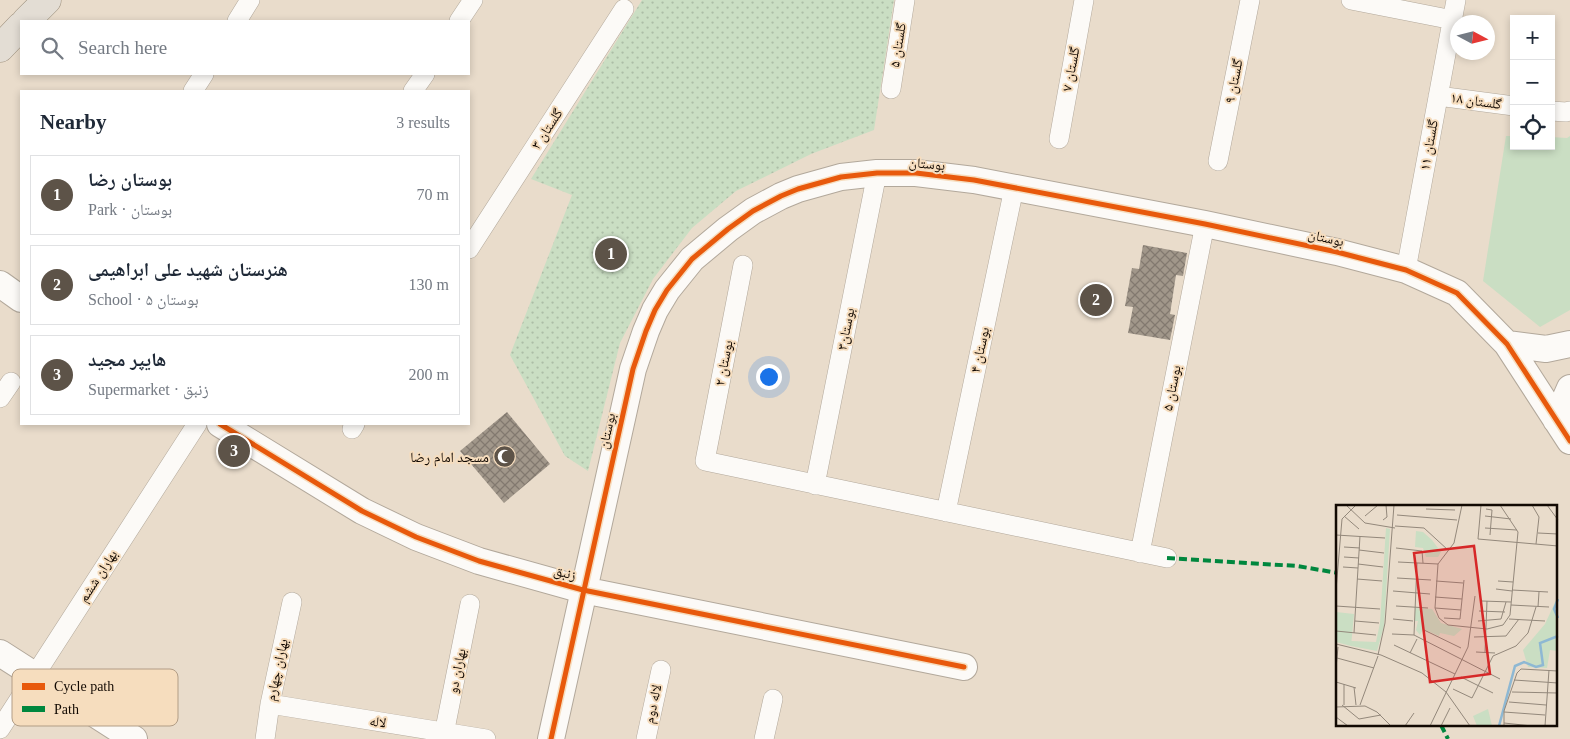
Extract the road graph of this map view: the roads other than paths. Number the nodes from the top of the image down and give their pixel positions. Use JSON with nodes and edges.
{"nodes":[{"id":1,"x":47,"y":0,"type":"edge"},
{"id":2,"x":250,"y":0,"type":"edge"},
{"id":3,"x":473,"y":0,"type":"edge"},
{"id":4,"x":905,"y":0,"type":"edge"},
{"id":5,"x":1084,"y":0,"type":"edge"},
{"id":6,"x":1250,"y":0,"type":"edge"},
{"id":7,"x":1351,"y":0,"type":"edge"},
{"id":8,"x":1456,"y":0,"type":"edge"},
{"id":9,"x":624,"y":9,"type":"dead end"},
{"id":10,"x":1454,"y":15,"type":"edge"},
{"id":11,"x":1450,"y":19,"type":"edge"},
{"id":12,"x":27,"y":20,"type":"edge"},
{"id":13,"x":238,"y":20,"type":"edge"},
{"id":14,"x":460,"y":20,"type":"edge"},
{"id":15,"x":20,"y":27,"type":"edge"},
{"id":16,"x":1450,"y":35,"type":"edge"},
{"id":17,"x":0,"y":48,"type":"edge"},
{"id":18,"x":203,"y":75,"type":"edge"},
{"id":19,"x":424,"y":75,"type":"edge"},
{"id":20,"x":891,"y":89,"type":"dead end"},
{"id":21,"x":194,"y":90,"type":"edge"},
{"id":22,"x":414,"y":90,"type":"edge"},
{"id":23,"x":1438,"y":96,"type":"junction"},
{"id":24,"x":1510,"y":105,"type":"edge"},
{"id":25,"x":1555,"y":111,"type":"edge"},
{"id":26,"x":1570,"y":111,"type":"edge"},
{"id":27,"x":1058,"y":139,"type":"dead end"},
{"id":28,"x":1218,"y":161,"type":"dead end"},
{"id":29,"x":877,"y":173,"type":"junction"},
{"id":30,"x":1014,"y":188,"type":"junction"},
{"id":31,"x":1205,"y":224,"type":"junction"},
{"id":32,"x":470,"y":246,"type":"edge"},
{"id":33,"x":743,"y":265,"type":"dead end"},
{"id":34,"x":1406,"y":270,"type":"junction"},
{"id":35,"x":0,"y":284,"type":"edge"},
{"id":36,"x":20,"y":298,"type":"edge"},
{"id":37,"x":1507,"y":344,"type":"junction"},
{"id":38,"x":1570,"y":344,"type":"edge"},
{"id":39,"x":11,"y":382,"type":"dead end"},
{"id":40,"x":1570,"y":388,"type":"edge"},
{"id":41,"x":0,"y":398,"type":"edge"},
{"id":42,"x":196,"y":425,"type":"edge"},
{"id":43,"x":222,"y":425,"type":"edge"},
{"id":44,"x":1563,"y":431,"type":"edge"},
{"id":45,"x":815,"y":484,"type":"junction"},
{"id":46,"x":946,"y":512,"type":"junction"},
{"id":47,"x":1140,"y":553,"type":"junction"},
{"id":48,"x":1167,"y":558,"type":"dead end"},
{"id":49,"x":583,"y":590,"type":"junction"},
{"id":50,"x":292,"y":602,"type":"dead end"},
{"id":51,"x":470,"y":604,"type":"dead end"},
{"id":52,"x":0,"y":652,"type":"edge"},
{"id":53,"x":964,"y":667,"type":"dead end"},
{"id":54,"x":26,"y":669,"type":"edge"},
{"id":55,"x":37,"y":669,"type":"edge"},
{"id":56,"x":661,"y":670,"type":"dead end"},
{"id":57,"x":772,"y":699,"type":"dead end"},
{"id":58,"x":270,"y":704,"type":"junction"},
{"id":59,"x":12,"y":710,"type":"edge"},
{"id":60,"x":114,"y":726,"type":"edge"},
{"id":61,"x":0,"y":729,"type":"edge"},
{"id":62,"x":444,"y":736,"type":"edge"},
{"id":63,"x":134,"y":739,"type":"edge"},
{"id":64,"x":265,"y":739,"type":"edge"},
{"id":65,"x":486,"y":739,"type":"edge"},
{"id":66,"x":551,"y":739,"type":"edge"},
{"id":67,"x":646,"y":739,"type":"edge"},
{"id":68,"x":764,"y":739,"type":"edge"}],
"edges":[{"from":1,"to":12,"type":"main road"},
{"from":2,"to":13,"type":"street"},
{"from":3,"to":14,"type":"street"},
{"from":4,"to":20,"type":"street","name":"گلستان ۵"},
{"from":5,"to":27,"type":"street","name":"گلستان ۷"},
{"from":6,"to":28,"type":"street","name":"گلستان ۹"},
{"from":7,"to":11,"type":"street"},
{"from":8,"to":10,"type":"street","name":"گلستان ۱۱"},
{"from":9,"to":32,"type":"street","name":"گلستان ۳"},
{"from":15,"to":17,"type":"main road"},
{"from":16,"to":23,"type":"street","name":"گلستان ۱۱"},
{"from":18,"to":21,"type":"street"},
{"from":19,"to":22,"type":"street"},
{"from":23,"to":24,"type":"street","name":"گلستان ۱۸"},
{"from":23,"to":34,"type":"street","name":"گلستان ۱۱"},
{"from":25,"to":26,"type":"street"},
{"from":29,"to":30,"type":"street","name":"بوستان"},
{"from":29,"to":45,"type":"street","name":"بوستان۳"},
{"from":29,"to":49,"type":"street","name":"بوستان"},
{"from":30,"to":31,"type":"street","name":"بوستان"},
{"from":30,"to":46,"type":"street","name":"بوستان ۴"},
{"from":31,"to":34,"type":"street","name":"بوستان"},
{"from":31,"to":47,"type":"street","name":"بوستان ۵"},
{"from":33,"to":45,"type":"street","name":"بوستان ۲"},
{"from":34,"to":37,"type":"street","name":"بوستان"},
{"from":35,"to":36,"type":"street"},
{"from":37,"to":38,"type":"street"},
{"from":37,"to":44,"type":"street","name":"بوستان"},
{"from":39,"to":41,"type":"street"},
{"from":40,"to":44,"type":"street"},
{"from":42,"to":55,"type":"street","name":"بهاران ششم"},
{"from":43,"to":49,"type":"street","name":"زنبق"},
{"from":45,"to":46,"type":"street"},
{"from":46,"to":47,"type":"street"},
{"from":47,"to":48,"type":"street"},
{"from":49,"to":53,"type":"street","name":"زنبق"},
{"from":49,"to":66,"type":"street","name":"بوستان"},
{"from":50,"to":58,"type":"street","name":"بهاران چهارم"},
{"from":51,"to":62,"type":"street","name":"بهاران دو"},
{"from":52,"to":54,"type":"street"},
{"from":56,"to":67,"type":"street","name":"لاله دوم"},
{"from":57,"to":68,"type":"street"},
{"from":58,"to":62,"type":"street","name":"لاله"},
{"from":58,"to":64,"type":"street","name":"بهاران چهارم"},
{"from":59,"to":61,"type":"street","name":"بهاران ششم"},
{"from":60,"to":63,"type":"street"},
{"from":62,"to":65,"type":"street","name":"لاله"}]}
